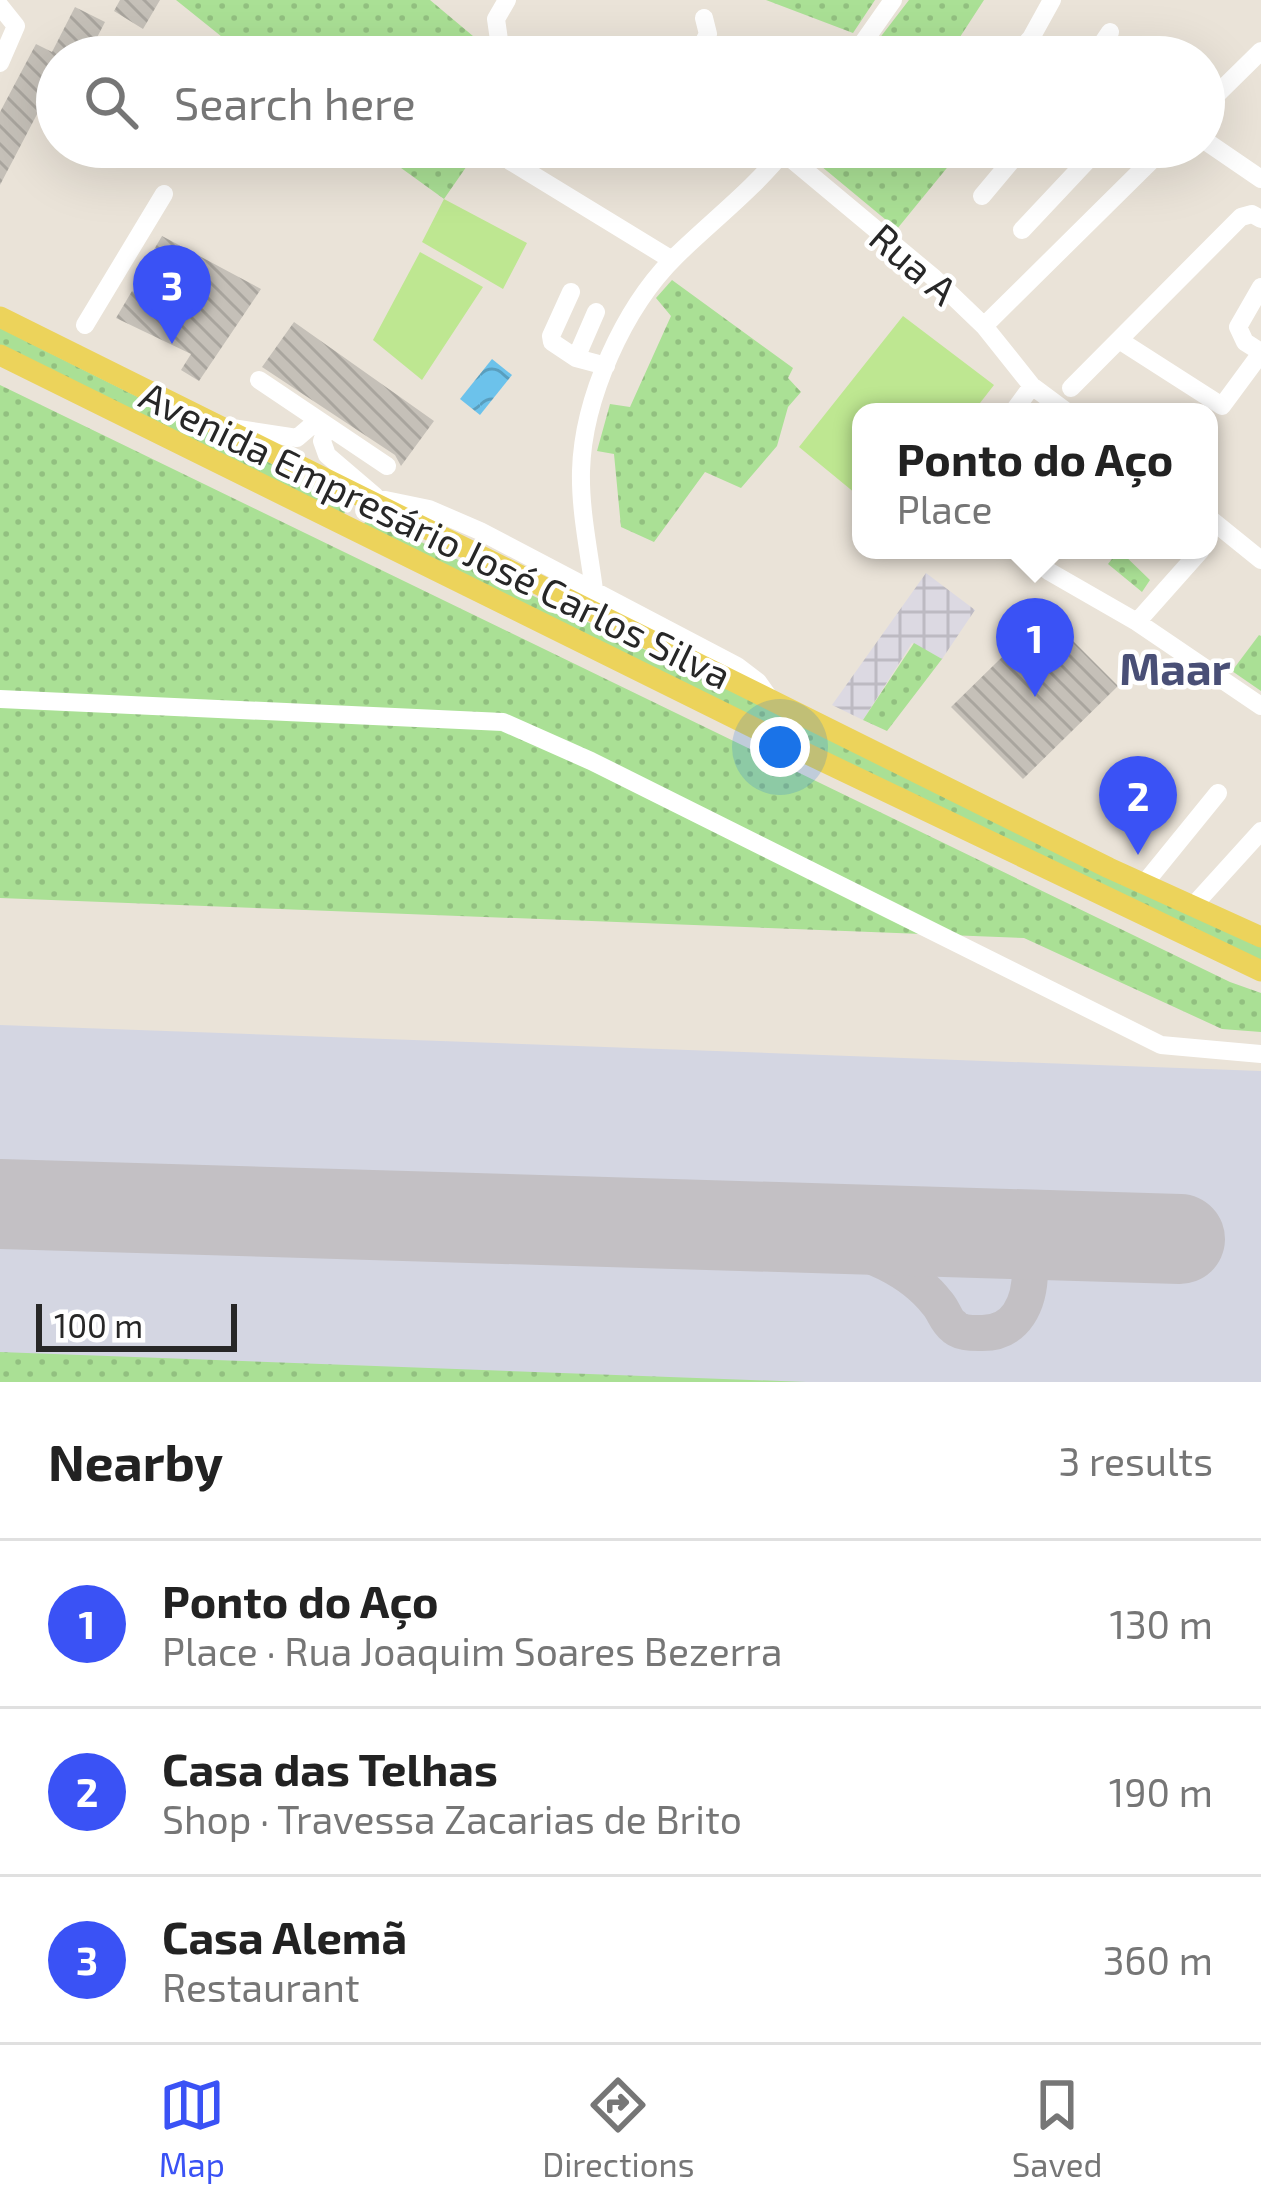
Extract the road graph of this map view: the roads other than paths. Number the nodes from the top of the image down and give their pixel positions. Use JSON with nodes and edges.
{"nodes":[{"id":1,"x":507,"y":0,"type":"edge"},
{"id":2,"x":893,"y":0,"type":"edge"},
{"id":3,"x":1052,"y":0,"type":"edge"},
{"id":4,"x":0,"y":6,"type":"edge"},
{"id":5,"x":704,"y":18,"type":"dead end"},
{"id":6,"x":1261,"y":31,"type":"edge"},
{"id":7,"x":1110,"y":32,"type":"dead end"},
{"id":8,"x":498,"y":36,"type":"edge"},
{"id":9,"x":707,"y":36,"type":"edge"},
{"id":10,"x":868,"y":36,"type":"edge"},
{"id":11,"x":1032,"y":36,"type":"edge"},
{"id":12,"x":1107,"y":36,"type":"edge"},
{"id":13,"x":1261,"y":51,"type":"edge"},
{"id":14,"x":0,"y":63,"type":"edge"},
{"id":15,"x":1225,"y":86,"type":"edge"},
{"id":16,"x":1225,"y":154,"type":"edge"},
{"id":17,"x":521,"y":168,"type":"edge"},
{"id":18,"x":769,"y":168,"type":"edge"},
{"id":19,"x":806,"y":168,"type":"edge"},
{"id":20,"x":1005,"y":168,"type":"edge"},
{"id":21,"x":1080,"y":168,"type":"edge"},
{"id":22,"x":1137,"y":168,"type":"edge"},
{"id":23,"x":1261,"y":179,"type":"edge"},
{"id":24,"x":164,"y":194,"type":"dead end"},
{"id":25,"x":982,"y":196,"type":"dead end"},
{"id":26,"x":1261,"y":219,"type":"edge"},
{"id":27,"x":1022,"y":230,"type":"dead end"},
{"id":28,"x":672,"y":260,"type":"junction"},
{"id":29,"x":1261,"y":287,"type":"edge"},
{"id":30,"x":572,"y":292,"type":"dead end"},
{"id":31,"x":596,"y":312,"type":"dead end"},
{"id":32,"x":0,"y":317,"type":"edge"},
{"id":33,"x":85,"y":325,"type":"dead end"},
{"id":34,"x":984,"y":326,"type":"junction"},
{"id":35,"x":1119,"y":340,"type":"junction"},
{"id":36,"x":1261,"y":353,"type":"edge"},
{"id":37,"x":0,"y":355,"type":"edge"},
{"id":38,"x":576,"y":358,"type":"junction"},
{"id":39,"x":606,"y":366,"type":"junction"},
{"id":40,"x":259,"y":380,"type":"dead end"},
{"id":41,"x":1032,"y":386,"type":"junction"},
{"id":42,"x":1072,"y":388,"type":"dead end"},
{"id":43,"x":1020,"y":403,"type":"edge"},
{"id":44,"x":1054,"y":403,"type":"edge"},
{"id":45,"x":1217,"y":403,"type":"edge"},
{"id":46,"x":1218,"y":403,"type":"edge"},
{"id":47,"x":323,"y":423,"type":"junction"},
{"id":48,"x":216,"y":425,"type":"junction"},
{"id":49,"x":387,"y":466,"type":"dead end"},
{"id":50,"x":367,"y":498,"type":"junction"},
{"id":51,"x":349,"y":527,"type":"junction"},
{"id":52,"x":1218,"y":532,"type":"edge"},
{"id":53,"x":1033,"y":559,"type":"edge"},
{"id":54,"x":1193,"y":559,"type":"edge"},
{"id":55,"x":1261,"y":560,"type":"edge"},
{"id":56,"x":514,"y":561,"type":"junction"},
{"id":57,"x":594,"y":590,"type":"junction"},
{"id":58,"x":1137,"y":622,"type":"junction"},
{"id":59,"x":0,"y":699,"type":"edge"},
{"id":60,"x":770,"y":699,"type":"junction"},
{"id":61,"x":1261,"y":706,"type":"edge"},
{"id":62,"x":1218,"y":794,"type":"dead end"},
{"id":63,"x":1261,"y":831,"type":"edge"},
{"id":64,"x":1144,"y":884,"type":"junction"},
{"id":65,"x":1193,"y":906,"type":"junction"},
{"id":66,"x":1261,"y":938,"type":"edge"},
{"id":67,"x":1261,"y":971,"type":"edge"},
{"id":68,"x":1261,"y":1054,"type":"edge"}],
"edges":[{"from":1,"to":8,"type":"street"},
{"from":2,"to":10,"type":"street"},
{"from":3,"to":11,"type":"street"},
{"from":4,"to":14,"type":"street"},
{"from":5,"to":9,"type":"street"},
{"from":6,"to":13,"type":"street"},
{"from":7,"to":12,"type":"street"},
{"from":13,"to":15,"type":"street"},
{"from":16,"to":23,"type":"street"},
{"from":17,"to":28,"type":"street"},
{"from":18,"to":28,"type":"street"},
{"from":19,"to":34,"type":"street","name":"Rua A"},
{"from":20,"to":25,"type":"street"},
{"from":21,"to":27,"type":"street"},
{"from":22,"to":34,"type":"street"},
{"from":24,"to":33,"type":"street"},
{"from":26,"to":35,"type":"street"},
{"from":28,"to":39,"type":"street"},
{"from":29,"to":36,"type":"street"},
{"from":30,"to":38,"type":"street"},
{"from":31,"to":38,"type":"street"},
{"from":32,"to":48,"type":"main road","name":"Avenida Empresário José Carlos Silva"},
{"from":34,"to":41,"type":"street","name":"Rua A"},
{"from":35,"to":42,"type":"street"},
{"from":35,"to":45,"type":"street"},
{"from":36,"to":46,"type":"street"},
{"from":37,"to":51,"type":"main road","name":"Avenida Empresário José Carlos Silva"},
{"from":38,"to":39,"type":"street"},
{"from":39,"to":57,"type":"street"},
{"from":40,"to":47,"type":"street"},
{"from":41,"to":43,"type":"street"},
{"from":41,"to":44,"type":"street","name":"Rua A"},
{"from":47,"to":48,"type":"street"},
{"from":47,"to":49,"type":"street"},
{"from":47,"to":50,"type":"street"},
{"from":48,"to":50,"type":"main road","name":"Avenida Empresário José Carlos Silva"},
{"from":50,"to":51,"type":"main road"},
{"from":50,"to":56,"type":"main road","name":"Avenida Empresário José Carlos Silva"},
{"from":51,"to":67,"type":"main road","name":"Avenida Empresário José Carlos Silva"},
{"from":52,"to":55,"type":"street"},
{"from":53,"to":58,"type":"street"},
{"from":54,"to":58,"type":"street"},
{"from":56,"to":57,"type":"street"},
{"from":56,"to":60,"type":"main road","name":"Avenida Empresário José Carlos Silva"},
{"from":57,"to":60,"type":"street"},
{"from":58,"to":61,"type":"street"},
{"from":59,"to":68,"type":"street"},
{"from":60,"to":64,"type":"main road","name":"Avenida Empresário José Carlos Silva"},
{"from":62,"to":64,"type":"street"},
{"from":63,"to":65,"type":"street"},
{"from":64,"to":65,"type":"main road","name":"Avenida Empresário José Carlos Silva"},
{"from":65,"to":66,"type":"main road","name":"Avenida Empresário José Carlos Silva"}]}
